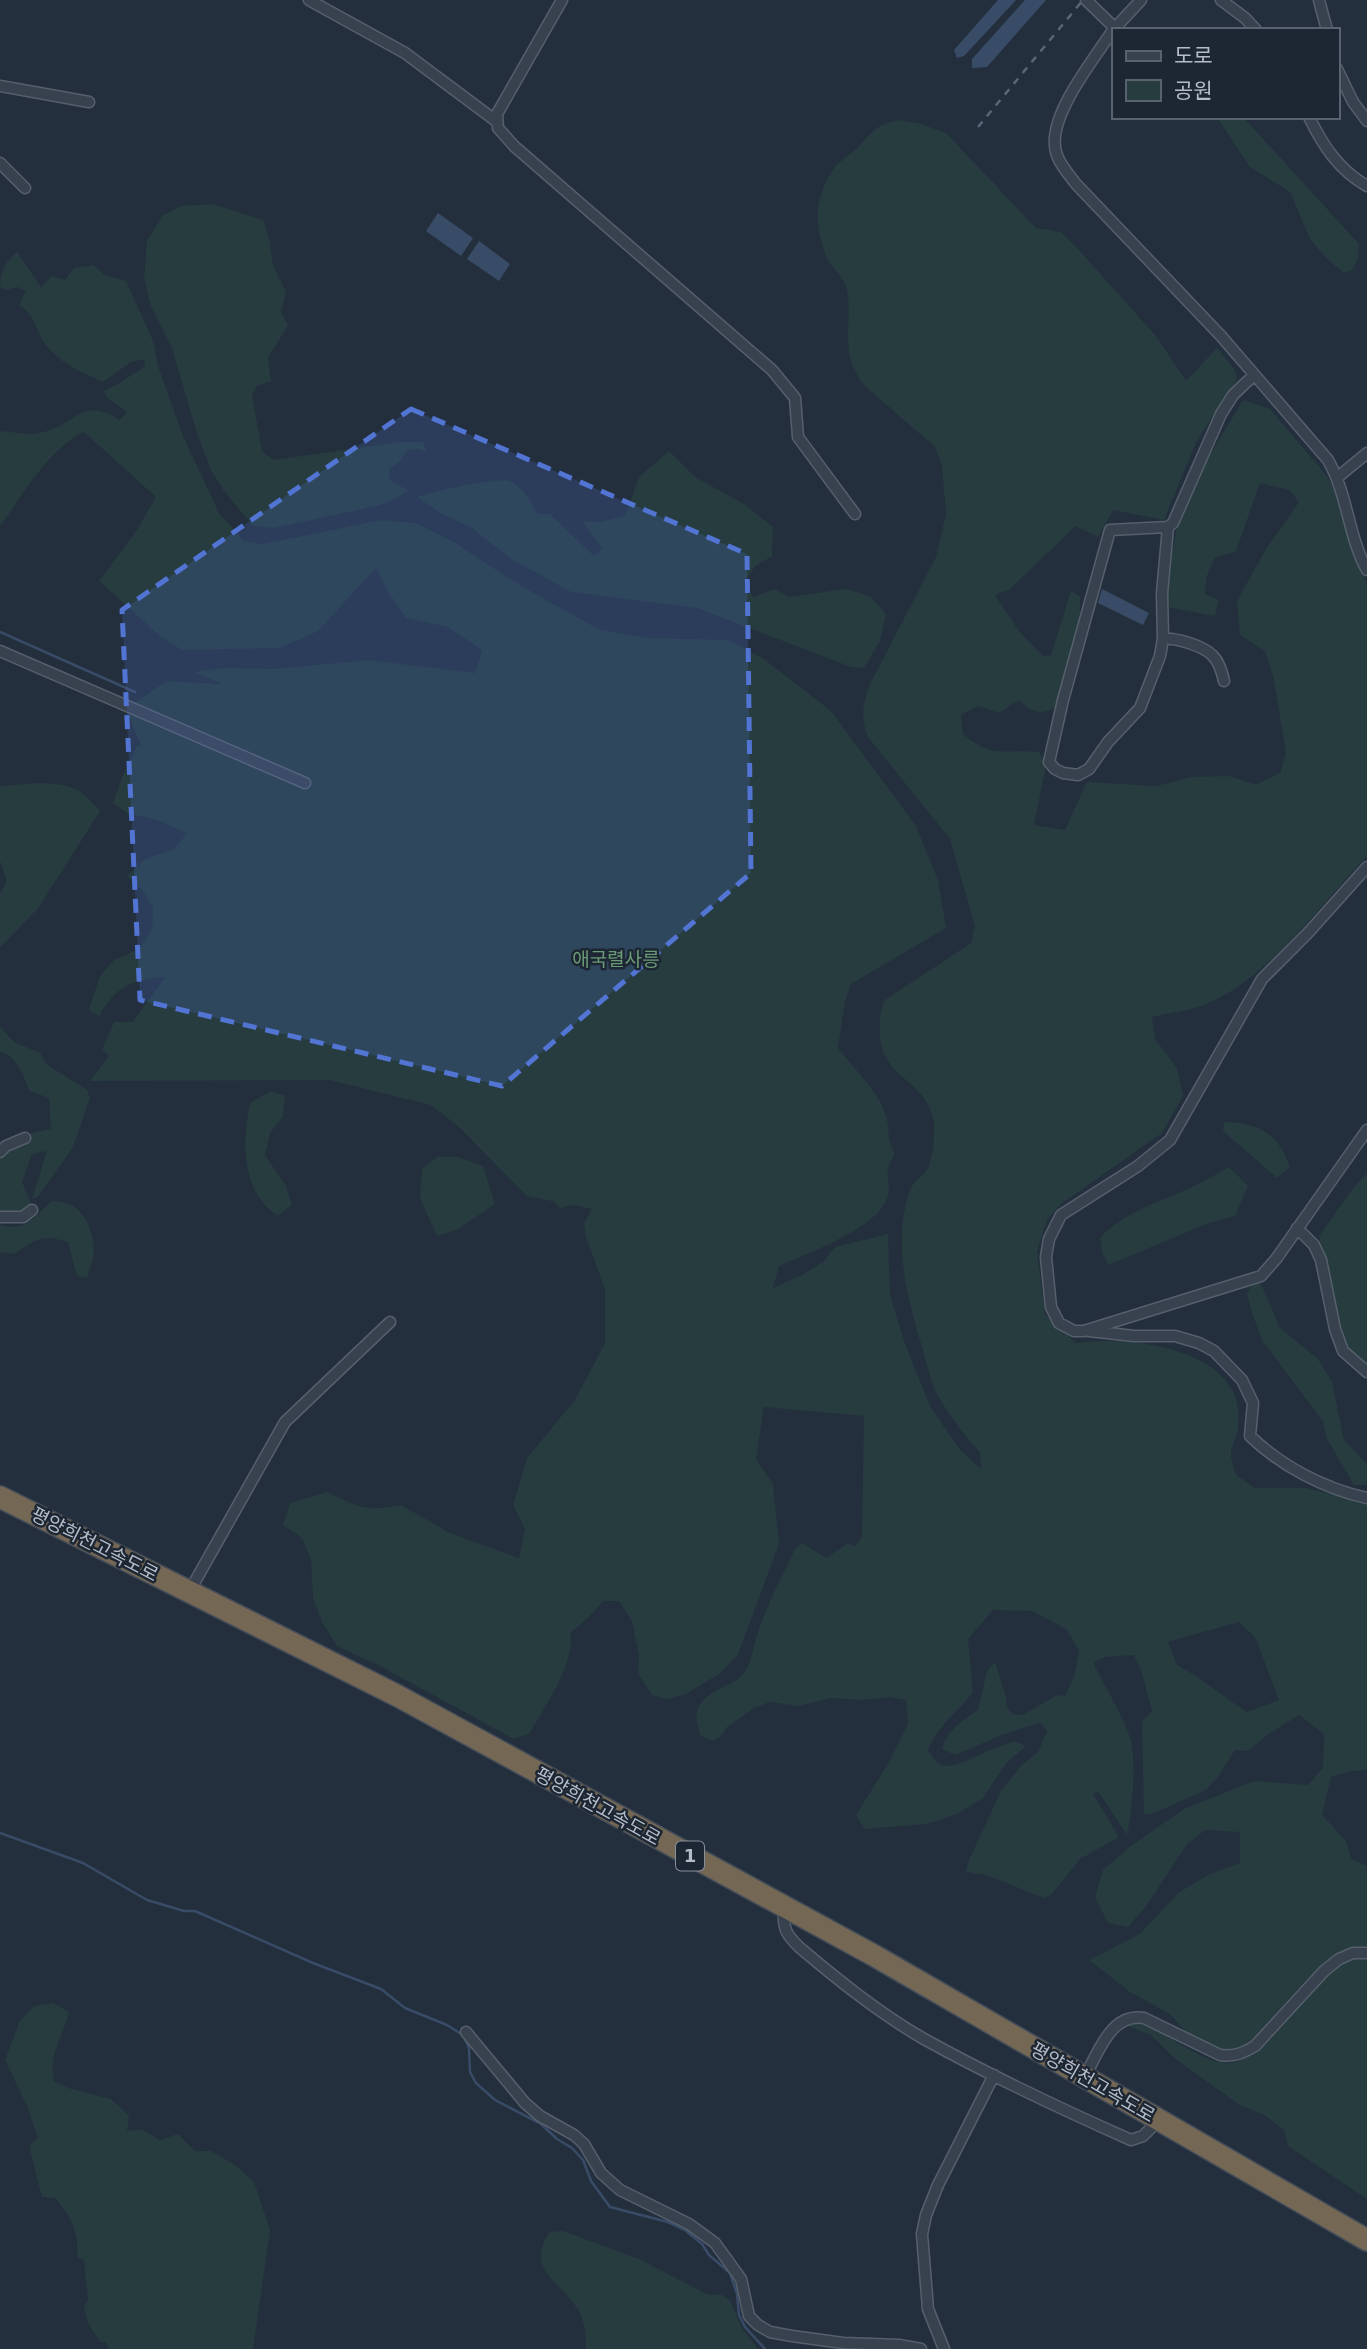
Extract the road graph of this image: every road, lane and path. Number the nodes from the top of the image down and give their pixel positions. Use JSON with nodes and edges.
{"nodes":[{"id":1,"x":309,"y":0,"type":"edge"},
{"id":2,"x":562,"y":0,"type":"edge"},
{"id":3,"x":1086,"y":0,"type":"edge"},
{"id":4,"x":1141,"y":0,"type":"edge"},
{"id":5,"x":1222,"y":0,"type":"edge"},
{"id":6,"x":1319,"y":0,"type":"edge"},
{"id":7,"x":1113,"y":28,"type":"edge"},
{"id":8,"x":1115,"y":28,"type":"edge"},
{"id":9,"x":1254,"y":28,"type":"edge"},
{"id":10,"x":1326,"y":28,"type":"edge"},
{"id":11,"x":1112,"y":32,"type":"edge"},
{"id":12,"x":1339,"y":73,"type":"edge"},
{"id":13,"x":0,"y":86,"type":"edge"},
{"id":14,"x":89,"y":102,"type":"dead end"},
{"id":15,"x":1310,"y":119,"type":"edge"},
{"id":16,"x":496,"y":121,"type":"junction"},
{"id":17,"x":1367,"y":121,"type":"edge"},
{"id":18,"x":0,"y":163,"type":"edge"},
{"id":19,"x":1367,"y":186,"type":"edge"},
{"id":20,"x":25,"y":188,"type":"dead end"},
{"id":21,"x":1254,"y":375,"type":"junction"},
{"id":22,"x":1367,"y":453,"type":"edge"},
{"id":23,"x":1338,"y":477,"type":"junction"},
{"id":24,"x":855,"y":514,"type":"dead end"},
{"id":25,"x":1168,"y":527,"type":"junction"},
{"id":26,"x":1367,"y":570,"type":"edge"},
{"id":27,"x":1163,"y":639,"type":"junction"},
{"id":28,"x":0,"y":651,"type":"edge"},
{"id":29,"x":1224,"y":681,"type":"dead end"},
{"id":30,"x":304,"y":783,"type":"dead end"},
{"id":31,"x":1367,"y":867,"type":"edge"},
{"id":32,"x":1367,"y":1130,"type":"edge"},
{"id":33,"x":25,"y":1138,"type":"dead end"},
{"id":34,"x":0,"y":1152,"type":"edge"},
{"id":35,"x":32,"y":1210,"type":"dead end"},
{"id":36,"x":0,"y":1217,"type":"edge"},
{"id":37,"x":1297,"y":1228,"type":"junction"},
{"id":38,"x":390,"y":1322,"type":"dead end"},
{"id":39,"x":1084,"y":1331,"type":"junction"},
{"id":40,"x":1367,"y":1372,"type":"edge"},
{"id":41,"x":0,"y":1497,"type":"edge"},
{"id":42,"x":1367,"y":1498,"type":"edge"},
{"id":43,"x":0,"y":1505,"type":"edge"},
{"id":44,"x":189,"y":1592,"type":"junction"},
{"id":45,"x":784,"y":1914,"type":"junction"},
{"id":46,"x":1367,"y":1954,"type":"edge"},
{"id":47,"x":466,"y":2032,"type":"dead end"},
{"id":48,"x":994,"y":2075,"type":"junction"},
{"id":49,"x":1084,"y":2078,"type":"junction"},
{"id":50,"x":1152,"y":2127,"type":"junction"},
{"id":51,"x":1367,"y":2241,"type":"edge"},
{"id":52,"x":1367,"y":2248,"type":"edge"},
{"id":53,"x":920,"y":2349,"type":"edge"},
{"id":54,"x":944,"y":2349,"type":"edge"}],
"edges":[{"from":1,"to":16,"type":"street"},
{"from":2,"to":16,"type":"street"},
{"from":3,"to":7,"type":"street"},
{"from":4,"to":8,"type":"street"},
{"from":5,"to":9,"type":"street"},
{"from":6,"to":10,"type":"street"},
{"from":11,"to":21,"type":"street"},
{"from":12,"to":17,"type":"street"},
{"from":13,"to":14,"type":"street"},
{"from":15,"to":19,"type":"street"},
{"from":16,"to":24,"type":"street"},
{"from":18,"to":20,"type":"street"},
{"from":21,"to":23,"type":"street"},
{"from":21,"to":25,"type":"street"},
{"from":22,"to":23,"type":"street"},
{"from":23,"to":26,"type":"street"},
{"from":25,"to":27,"type":"street"},
{"from":25,"to":27,"type":"street"},
{"from":27,"to":29,"type":"street"},
{"from":28,"to":30,"type":"street"},
{"from":31,"to":39,"type":"street"},
{"from":32,"to":37,"type":"street"},
{"from":33,"to":34,"type":"street"},
{"from":35,"to":36,"type":"street"},
{"from":37,"to":39,"type":"street"},
{"from":37,"to":40,"type":"street"},
{"from":38,"to":44,"type":"street"},
{"from":39,"to":42,"type":"street"},
{"from":41,"to":44,"type":"highway","name":"평양희천고속도로","number":"1"},
{"from":43,"to":45,"type":"highway","name":"평양희천고속도로","number":"1"},
{"from":44,"to":49,"type":"highway","name":"평양희천고속도로","number":"1"},
{"from":45,"to":48,"type":"street"},
{"from":45,"to":50,"type":"highway","name":"평양희천고속도로","number":"1"},
{"from":46,"to":49,"type":"street"},
{"from":47,"to":53,"type":"street"},
{"from":48,"to":50,"type":"street"},
{"from":48,"to":54,"type":"street"},
{"from":49,"to":51,"type":"highway","name":"평양희천고속도로","number":"1"},
{"from":50,"to":52,"type":"highway","name":"평양희천고속도로","number":"1"}]}
